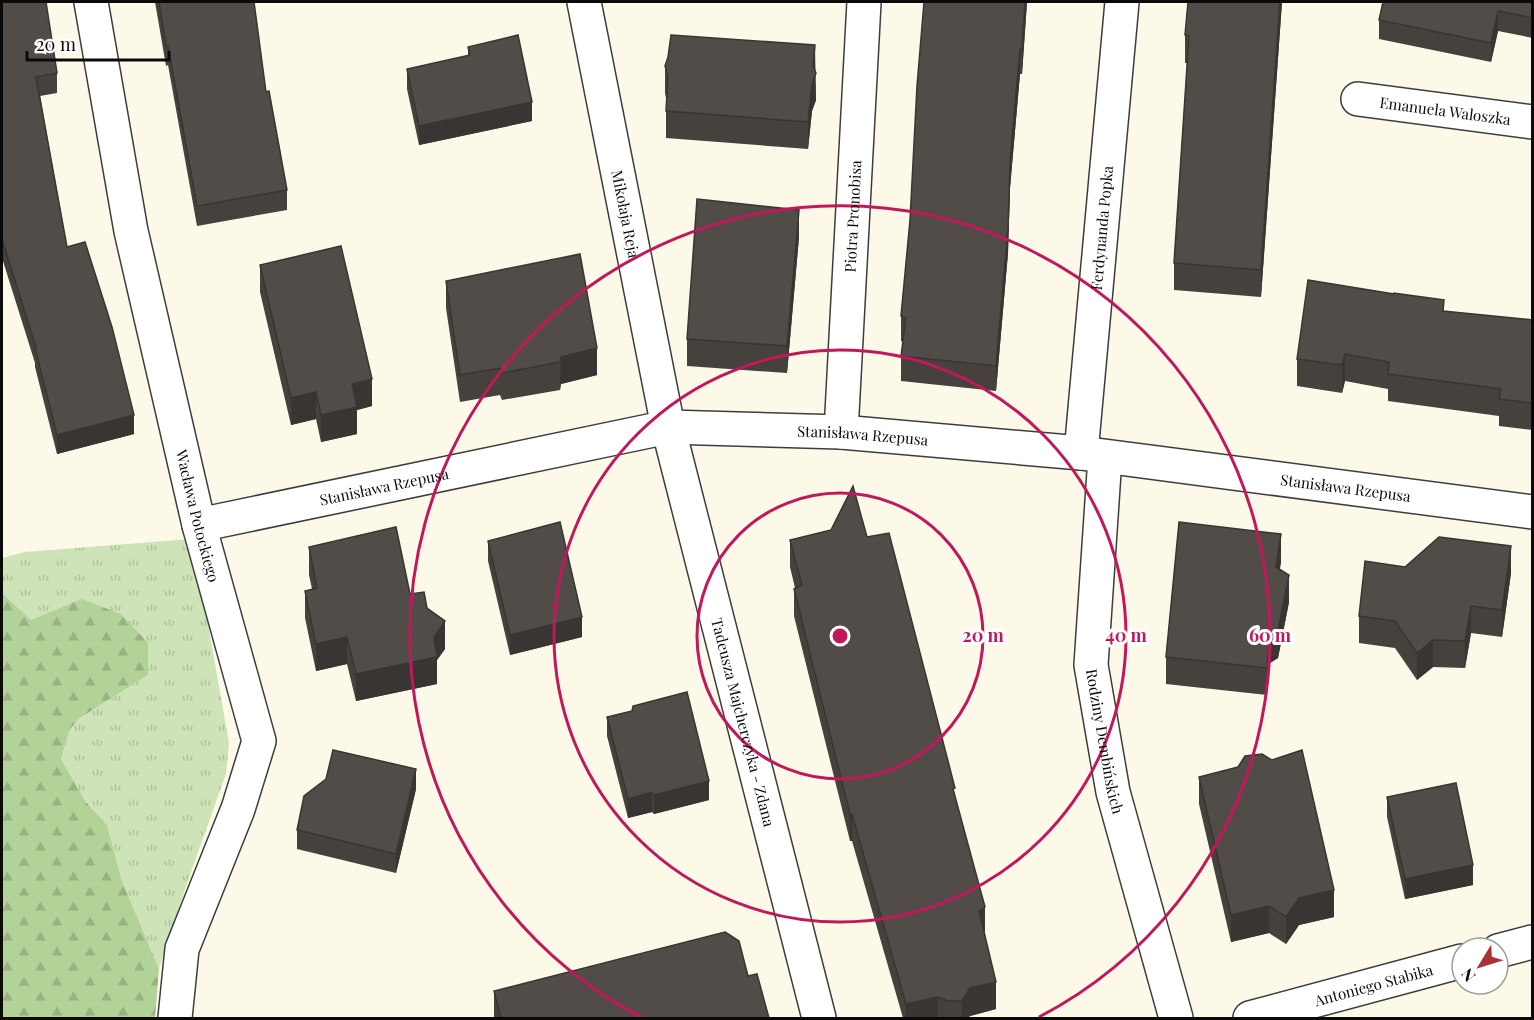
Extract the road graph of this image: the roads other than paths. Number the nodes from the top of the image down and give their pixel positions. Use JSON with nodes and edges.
{"nodes":[{"id":1,"x":91,"y":2,"type":"edge"},
{"id":2,"x":585,"y":2,"type":"edge"},
{"id":3,"x":864,"y":2,"type":"edge"},
{"id":4,"x":1122,"y":2,"type":"edge"},
{"id":5,"x":1358,"y":99,"type":"dead end"},
{"id":6,"x":1533,"y":122,"type":"edge"},
{"id":7,"x":668,"y":426,"type":"junction"},
{"id":8,"x":841,"y":432,"type":"junction"},
{"id":9,"x":1093,"y":455,"type":"junction"},
{"id":10,"x":1533,"y":512,"type":"edge"},
{"id":11,"x":199,"y":525,"type":"junction"},
{"id":12,"x":1533,"y":942,"type":"edge"},
{"id":13,"x":1510,"y":948,"type":"edge"},
{"id":14,"x":1450,"y":964,"type":"edge"},
{"id":15,"x":175,"y":1018,"type":"edge"},
{"id":16,"x":819,"y":1018,"type":"edge"},
{"id":17,"x":1176,"y":1018,"type":"edge"},
{"id":18,"x":1250,"y":1018,"type":"edge"}],
"edges":[{"from":1,"to":11,"type":"street","name":"Wacława Potockiego"},
{"from":2,"to":7,"type":"street","name":"Mikołaja Reja"},
{"from":3,"to":8,"type":"street","name":"Piotra Pronobisa"},
{"from":4,"to":9,"type":"street","name":"Ferdynanda Popka"},
{"from":5,"to":6,"type":"street","name":"Emanuela Waloszka"},
{"from":7,"to":8,"type":"street","name":"Stanisława Rzepusa"},
{"from":7,"to":11,"type":"street","name":"Stanisława Rzepusa"},
{"from":7,"to":16,"type":"street","name":"Tadeusza Majcherczyka - Zdana"},
{"from":8,"to":9,"type":"street","name":"Stanisława Rzepusa"},
{"from":9,"to":10,"type":"street","name":"Stanisława Rzepusa"},
{"from":9,"to":17,"type":"street","name":"Rodziny Dembińskich"},
{"from":11,"to":15,"type":"street","name":"Wacława Potockiego"},
{"from":12,"to":13,"type":"street"},
{"from":14,"to":18,"type":"street","name":"Antoniego Stabika"}]}
